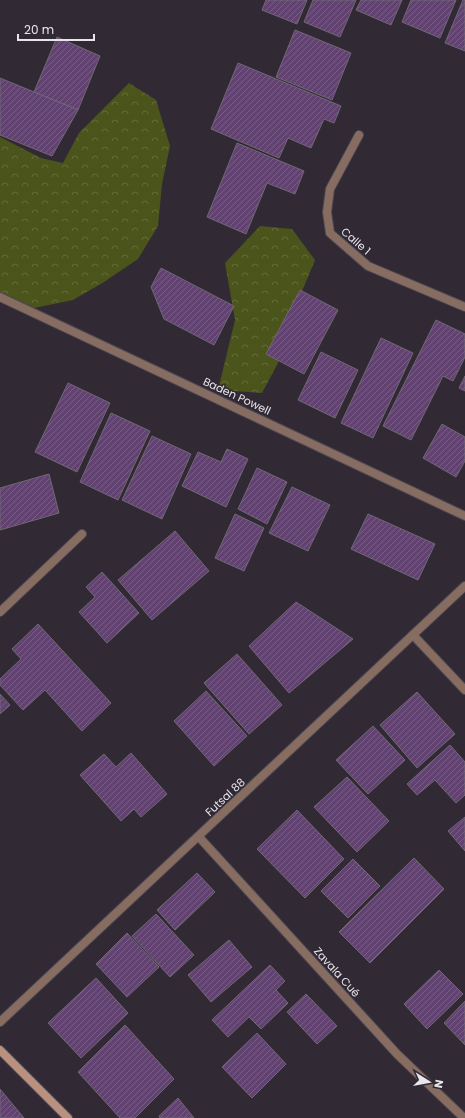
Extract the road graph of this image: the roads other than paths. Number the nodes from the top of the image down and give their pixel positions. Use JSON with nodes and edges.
{"nodes":[{"id":1,"x":359,"y":135,"type":"dead end"},
{"id":2,"x":0,"y":297,"type":"edge"},
{"id":3,"x":465,"y":307,"type":"edge"},
{"id":4,"x":465,"y":516,"type":"edge"},
{"id":5,"x":82,"y":534,"type":"dead end"},
{"id":6,"x":465,"y":586,"type":"edge"},
{"id":7,"x":0,"y":612,"type":"edge"},
{"id":8,"x":413,"y":635,"type":"junction"},
{"id":9,"x":465,"y":690,"type":"edge"},
{"id":10,"x":199,"y":837,"type":"junction"},
{"id":11,"x":0,"y":1022,"type":"edge"},
{"id":12,"x":0,"y":1050,"type":"edge"},
{"id":13,"x":68,"y":1118,"type":"edge"},
{"id":14,"x":464,"y":1118,"type":"edge"}],
"edges":[{"from":1,"to":3,"type":"street","name":"Calle 1"},
{"from":2,"to":4,"type":"street","name":"Baden Powell"},
{"from":5,"to":7,"type":"street"},
{"from":6,"to":8,"type":"street","name":"Futsal 88"},
{"from":8,"to":9,"type":"street"},
{"from":8,"to":10,"type":"street","name":"Futsal 88"},
{"from":10,"to":11,"type":"street","name":"Futsal 88"},
{"from":10,"to":14,"type":"street","name":"Zavala Cué"},
{"from":12,"to":13,"type":"street"}]}
